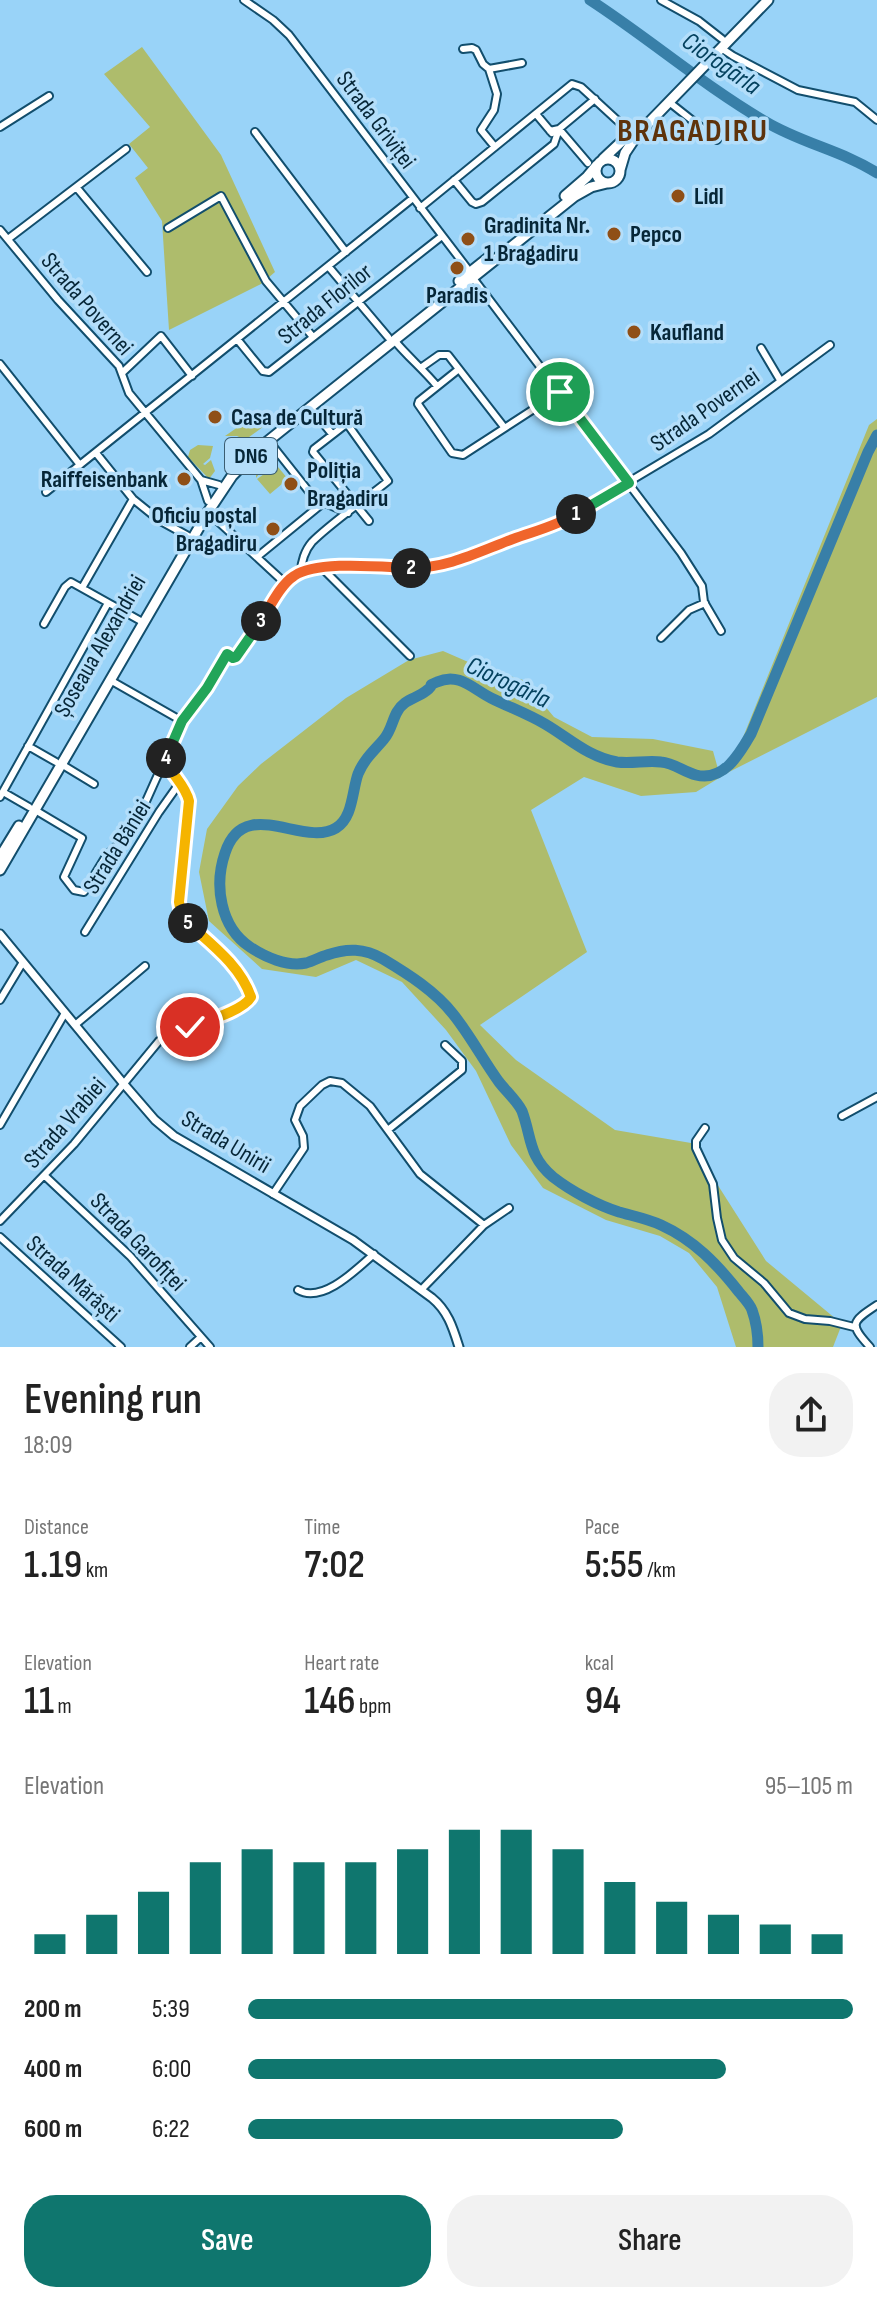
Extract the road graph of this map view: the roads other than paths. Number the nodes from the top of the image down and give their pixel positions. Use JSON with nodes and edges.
{"nodes":[{"id":1,"x":244,"y":0,"type":"edge"},
{"id":2,"x":661,"y":0,"type":"edge"},
{"id":3,"x":760,"y":0,"type":"edge"},
{"id":4,"x":768,"y":0,"type":"edge"},
{"id":5,"x":717,"y":48,"type":"junction"},
{"id":6,"x":463,"y":49,"type":"dead end"},
{"id":7,"x":522,"y":63,"type":"dead end"},
{"id":8,"x":489,"y":69,"type":"junction"},
{"id":9,"x":676,"y":90,"type":"junction"},
{"id":10,"x":49,"y":96,"type":"dead end"},
{"id":11,"x":595,"y":99,"type":"junction"},
{"id":12,"x":669,"y":102,"type":"junction"},
{"id":13,"x":536,"y":114,"type":"junction"},
{"id":14,"x":877,"y":120,"type":"edge"},
{"id":15,"x":0,"y":127,"type":"edge"},
{"id":16,"x":559,"y":129,"type":"junction"},
{"id":17,"x":550,"y":131,"type":"junction"},
{"id":18,"x":255,"y":132,"type":"dead end"},
{"id":19,"x":631,"y":133,"type":"junction"},
{"id":20,"x":557,"y":138,"type":"junction"},
{"id":21,"x":717,"y":140,"type":"dead end"},
{"id":22,"x":495,"y":147,"type":"junction"},
{"id":23,"x":126,"y":149,"type":"dead end"},
{"id":24,"x":596,"y":162,"type":"junction"},
{"id":25,"x":620,"y":170,"type":"junction"},
{"id":26,"x":454,"y":180,"type":"junction"},
{"id":27,"x":607,"y":183,"type":"junction"},
{"id":28,"x":77,"y":188,"type":"junction"},
{"id":29,"x":413,"y":198,"type":"junction"},
{"id":30,"x":420,"y":208,"type":"junction"},
{"id":31,"x":168,"y":228,"type":"dead end"},
{"id":32,"x":0,"y":230,"type":"edge"},
{"id":33,"x":442,"y":236,"type":"junction"},
{"id":34,"x":8,"y":239,"type":"junction"},
{"id":35,"x":346,"y":252,"type":"junction"},
{"id":36,"x":328,"y":266,"type":"junction"},
{"id":37,"x":147,"y":272,"type":"dead end"},
{"id":38,"x":471,"y":275,"type":"junction"},
{"id":39,"x":358,"y":300,"type":"junction"},
{"id":40,"x":283,"y":302,"type":"junction"},
{"id":41,"x":313,"y":337,"type":"junction"},
{"id":42,"x":237,"y":339,"type":"junction"},
{"id":43,"x":391,"y":339,"type":"junction"},
{"id":44,"x":830,"y":345,"type":"dead end"},
{"id":45,"x":761,"y":348,"type":"dead end"},
{"id":46,"x":0,"y":364,"type":"edge"},
{"id":47,"x":422,"y":367,"type":"junction"},
{"id":48,"x":459,"y":369,"type":"junction"},
{"id":49,"x":123,"y":372,"type":"junction"},
{"id":50,"x":192,"y":376,"type":"junction"},
{"id":51,"x":780,"y":380,"type":"junction"},
{"id":52,"x":437,"y":386,"type":"junction"},
{"id":53,"x":560,"y":392,"type":"junction"},
{"id":54,"x":310,"y":407,"type":"junction"},
{"id":55,"x":147,"y":412,"type":"junction"},
{"id":56,"x":504,"y":427,"type":"junction"},
{"id":57,"x":332,"y":434,"type":"junction"},
{"id":58,"x":268,"y":440,"type":"junction"},
{"id":59,"x":96,"y":453,"type":"junction"},
{"id":60,"x":80,"y":465,"type":"junction"},
{"id":61,"x":201,"y":480,"type":"junction"},
{"id":62,"x":629,"y":483,"type":"junction"},
{"id":63,"x":219,"y":485,"type":"junction"},
{"id":64,"x":46,"y":492,"type":"dead end"},
{"id":65,"x":133,"y":499,"type":"junction"},
{"id":66,"x":323,"y":503,"type":"junction"},
{"id":67,"x":356,"y":506,"type":"junction"},
{"id":68,"x":208,"y":507,"type":"junction"},
{"id":69,"x":348,"y":513,"type":"junction"},
{"id":70,"x":369,"y":521,"type":"dead end"},
{"id":71,"x":188,"y":536,"type":"junction"},
{"id":72,"x":257,"y":557,"type":"junction"},
{"id":73,"x":321,"y":567,"type":"junction"},
{"id":74,"x":301,"y":572,"type":"junction"},
{"id":75,"x":287,"y":583,"type":"junction"},
{"id":76,"x":82,"y":588,"type":"junction"},
{"id":77,"x":108,"y":603,"type":"junction"},
{"id":78,"x":705,"y":603,"type":"junction"},
{"id":79,"x":139,"y":620,"type":"junction"},
{"id":80,"x":44,"y":624,"type":"dead end"},
{"id":81,"x":721,"y":631,"type":"dead end"},
{"id":82,"x":661,"y":638,"type":"dead end"},
{"id":83,"x":410,"y":656,"type":"dead end"},
{"id":84,"x":110,"y":680,"type":"junction"},
{"id":85,"x":182,"y":721,"type":"junction"},
{"id":86,"x":28,"y":746,"type":"junction"},
{"id":87,"x":165,"y":761,"type":"junction"},
{"id":88,"x":59,"y":763,"type":"junction"},
{"id":89,"x":181,"y":781,"type":"junction"},
{"id":90,"x":94,"y":784,"type":"dead end"},
{"id":91,"x":1,"y":794,"type":"edge"},
{"id":92,"x":32,"y":809,"type":"junction"},
{"id":93,"x":0,"y":857,"type":"edge"},
{"id":94,"x":0,"y":870,"type":"edge"},
{"id":95,"x":85,"y":932,"type":"dead end"},
{"id":96,"x":0,"y":934,"type":"edge"},
{"id":97,"x":23,"y":962,"type":"junction"},
{"id":98,"x":145,"y":966,"type":"dead end"},
{"id":99,"x":0,"y":1000,"type":"edge"},
{"id":100,"x":65,"y":1013,"type":"junction"},
{"id":101,"x":75,"y":1025,"type":"junction"},
{"id":102,"x":445,"y":1045,"type":"dead end"},
{"id":103,"x":123,"y":1083,"type":"junction"},
{"id":104,"x":877,"y":1097,"type":"edge"},
{"id":105,"x":842,"y":1116,"type":"dead end"},
{"id":106,"x":0,"y":1125,"type":"edge"},
{"id":107,"x":705,"y":1128,"type":"dead end"},
{"id":108,"x":389,"y":1129,"type":"junction"},
{"id":109,"x":45,"y":1176,"type":"junction"},
{"id":110,"x":273,"y":1194,"type":"junction"},
{"id":111,"x":509,"y":1208,"type":"dead end"},
{"id":112,"x":0,"y":1221,"type":"edge"},
{"id":113,"x":484,"y":1225,"type":"junction"},
{"id":114,"x":0,"y":1237,"type":"edge"},
{"id":115,"x":374,"y":1254,"type":"junction"},
{"id":116,"x":298,"y":1290,"type":"dead end"},
{"id":117,"x":421,"y":1290,"type":"junction"},
{"id":118,"x":877,"y":1305,"type":"edge"},
{"id":119,"x":856,"y":1330,"type":"junction"},
{"id":120,"x":201,"y":1337,"type":"junction"},
{"id":121,"x":116,"y":1345,"type":"edge"},
{"id":122,"x":190,"y":1347,"type":"edge"},
{"id":123,"x":210,"y":1347,"type":"edge"},
{"id":124,"x":459,"y":1347,"type":"edge"},
{"id":125,"x":870,"y":1347,"type":"edge"}],
"edges":[{"from":1,"to":29,"type":"street","name":"Strada Griviței"},
{"from":2,"to":5,"type":"street"},
{"from":3,"to":5,"type":"highway","name":"Șoseaua Alexandriei","number":"DN6"},
{"from":4,"to":5,"type":"highway","name":"Șoseaua Alexandriei","number":"DN6"},
{"from":5,"to":9,"type":"highway","name":"Șoseaua Alexandriei","number":"DN6"},
{"from":5,"to":14,"type":"street"},
{"from":6,"to":8,"type":"street"},
{"from":7,"to":8,"type":"street"},
{"from":8,"to":22,"type":"street"},
{"from":9,"to":12,"type":"highway","name":"Șoseaua Alexandriei","number":"DN6"},
{"from":9,"to":19,"type":"highway","name":"Șoseaua Alexandriei","number":"DN6"},
{"from":10,"to":15,"type":"street"},
{"from":11,"to":13,"type":"street"},
{"from":11,"to":16,"type":"street"},
{"from":11,"to":19,"type":"street"},
{"from":12,"to":21,"type":"street"},
{"from":12,"to":25,"type":"highway","name":"Șoseaua Alexandriei","number":"DN6"},
{"from":13,"to":17,"type":"street"},
{"from":13,"to":22,"type":"street"},
{"from":16,"to":17,"type":"street"},
{"from":16,"to":20,"type":"street"},
{"from":16,"to":24,"type":"street"},
{"from":17,"to":20,"type":"street"},
{"from":18,"to":35,"type":"street"},
{"from":19,"to":24,"type":"highway","name":"Șoseaua Alexandriei","number":"DN6"},
{"from":20,"to":26,"type":"street"},
{"from":22,"to":26,"type":"street"},
{"from":23,"to":28,"type":"street"},
{"from":24,"to":25,"type":"highway"},
{"from":24,"to":27,"type":"highway"},
{"from":24,"to":38,"type":"highway","name":"Șoseaua Alexandriei","number":"DN6"},
{"from":25,"to":27,"type":"highway","name":"Șoseaua Alexandriei","number":"DN6"},
{"from":26,"to":30,"type":"street"},
{"from":27,"to":38,"type":"highway","name":"Șoseaua Alexandriei","number":"DN6"},
{"from":28,"to":34,"type":"street"},
{"from":28,"to":37,"type":"street"},
{"from":29,"to":30,"type":"street","name":"Strada Griviței"},
{"from":29,"to":35,"type":"street","name":"Strada Florilor"},
{"from":30,"to":33,"type":"street","name":"Strada Griviței"},
{"from":31,"to":40,"type":"street"},
{"from":32,"to":34,"type":"street","name":"Strada Povernei"},
{"from":33,"to":38,"type":"street","name":"Strada Griviței"},
{"from":33,"to":39,"type":"street","name":"Strada Florilor"},
{"from":34,"to":49,"type":"street","name":"Strada Povernei"},
{"from":35,"to":36,"type":"street","name":"Strada Florilor"},
{"from":36,"to":39,"type":"street"},
{"from":36,"to":40,"type":"street","name":"Strada Florilor"},
{"from":38,"to":43,"type":"highway","name":"Șoseaua Alexandriei","number":"DN6"},
{"from":38,"to":53,"type":"street","name":"Strada Griviței"},
{"from":39,"to":41,"type":"street","name":"Strada Florilor"},
{"from":39,"to":43,"type":"street"},
{"from":40,"to":41,"type":"street"},
{"from":40,"to":42,"type":"street","name":"Strada Florilor"},
{"from":41,"to":42,"type":"street","name":"Strada Florilor"},
{"from":42,"to":50,"type":"street","name":"Strada Florilor"},
{"from":43,"to":47,"type":"street"},
{"from":43,"to":54,"type":"highway","name":"Șoseaua Alexandriei","number":"DN6"},
{"from":43,"to":63,"type":"highway","name":"Șoseaua Alexandriei","number":"DN6"},
{"from":44,"to":51,"type":"street","name":"Strada Povernei"},
{"from":45,"to":51,"type":"street","name":"Strada Povernei"},
{"from":46,"to":60,"type":"street"},
{"from":47,"to":48,"type":"street"},
{"from":47,"to":52,"type":"street"},
{"from":48,"to":52,"type":"street"},
{"from":48,"to":56,"type":"street"},
{"from":49,"to":50,"type":"street"},
{"from":49,"to":55,"type":"street","name":"Strada Povernei"},
{"from":50,"to":55,"type":"street","name":"Strada Florilor"},
{"from":51,"to":62,"type":"street","name":"Strada Povernei"},
{"from":52,"to":56,"type":"street"},
{"from":53,"to":56,"type":"street"},
{"from":53,"to":62,"type":"street","name":"Strada Griviței"},
{"from":54,"to":57,"type":"street"},
{"from":54,"to":58,"type":"highway","name":"Șoseaua Alexandriei","number":"DN6"},
{"from":55,"to":59,"type":"street","name":"Strada Florilor"},
{"from":55,"to":61,"type":"street","name":"Strada Povernei"},
{"from":57,"to":67,"type":"street"},
{"from":57,"to":67,"type":"street"},
{"from":58,"to":66,"type":"street"},
{"from":58,"to":68,"type":"highway","name":"Șoseaua Alexandriei","number":"DN6"},
{"from":59,"to":60,"type":"street","name":"Strada Florilor"},
{"from":59,"to":65,"type":"street"},
{"from":60,"to":64,"type":"street","name":"Strada Florilor"},
{"from":61,"to":63,"type":"street"},
{"from":61,"to":68,"type":"street"},
{"from":62,"to":73,"type":"street","name":"Strada Povernei"},
{"from":62,"to":78,"type":"street","name":"Strada Griviței"},
{"from":63,"to":68,"type":"highway","name":"Șoseaua Alexandriei","number":"DN6"},
{"from":65,"to":71,"type":"street"},
{"from":65,"to":76,"type":"street"},
{"from":66,"to":69,"type":"street"},
{"from":66,"to":72,"type":"street"},
{"from":67,"to":69,"type":"street"},
{"from":67,"to":70,"type":"street"},
{"from":68,"to":71,"type":"highway","name":"Șoseaua Alexandriei","number":"DN6"},
{"from":68,"to":72,"type":"street"},
{"from":68,"to":84,"type":"highway","name":"Șoseaua Alexandriei","number":"DN6"},
{"from":69,"to":74,"type":"street"},
{"from":71,"to":79,"type":"highway","name":"Șoseaua Alexandriei","number":"DN6"},
{"from":72,"to":75,"type":"street"},
{"from":73,"to":74,"type":"street","name":"Strada Povernei"},
{"from":73,"to":83,"type":"street"},
{"from":74,"to":75,"type":"street","name":"Strada Povernei"},
{"from":75,"to":85,"type":"street"},
{"from":76,"to":77,"type":"street"},
{"from":76,"to":80,"type":"street"},
{"from":77,"to":79,"type":"street"},
{"from":77,"to":86,"type":"street"},
{"from":78,"to":81,"type":"street","name":"Strada Griviței"},
{"from":78,"to":82,"type":"street"},
{"from":79,"to":88,"type":"highway","name":"Șoseaua Alexandriei","number":"DN6"},
{"from":84,"to":85,"type":"street"},
{"from":84,"to":88,"type":"highway","name":"Șoseaua Alexandriei","number":"DN6"},
{"from":85,"to":87,"type":"street"},
{"from":86,"to":88,"type":"street"},
{"from":86,"to":91,"type":"street"},
{"from":87,"to":89,"type":"street"},
{"from":87,"to":92,"type":"street"},
{"from":88,"to":90,"type":"street"},
{"from":88,"to":92,"type":"highway","name":"Șoseaua Alexandriei","number":"DN6"},
{"from":89,"to":95,"type":"street","name":"Strada Băniei"},
{"from":89,"to":103,"type":"street","name":"Strada Vrabiei"},
{"from":91,"to":92,"type":"street"},
{"from":92,"to":93,"type":"highway","name":"Șoseaua Alexandriei","number":"DN6"},
{"from":92,"to":94,"type":"highway","name":"Șoseaua Alexandriei","number":"DN6"},
{"from":96,"to":97,"type":"main road","name":"Strada Unirii"},
{"from":97,"to":99,"type":"street"},
{"from":97,"to":100,"type":"main road","name":"Strada Unirii"},
{"from":98,"to":101,"type":"street"},
{"from":100,"to":101,"type":"main road","name":"Strada Unirii"},
{"from":100,"to":106,"type":"street"},
{"from":101,"to":103,"type":"main road","name":"Strada Unirii"},
{"from":102,"to":108,"type":"street"},
{"from":103,"to":109,"type":"street","name":"Strada Vrabiei"},
{"from":103,"to":110,"type":"main road","name":"Strada Unirii"},
{"from":104,"to":105,"type":"street"},
{"from":107,"to":119,"type":"street"},
{"from":108,"to":110,"type":"street"},
{"from":108,"to":113,"type":"street"},
{"from":109,"to":112,"type":"street","name":"Strada Vrabiei"},
{"from":109,"to":120,"type":"street","name":"Strada Garofiței"},
{"from":110,"to":115,"type":"main road","name":"Strada Unirii"},
{"from":111,"to":113,"type":"street"},
{"from":113,"to":117,"type":"street"},
{"from":114,"to":121,"type":"street","name":"Strada Mărăști"},
{"from":115,"to":116,"type":"street"},
{"from":115,"to":117,"type":"main road","name":"Strada Unirii"},
{"from":117,"to":124,"type":"main road","name":"Strada Unirii"},
{"from":118,"to":119,"type":"street"},
{"from":119,"to":125,"type":"street"},
{"from":120,"to":122,"type":"street"},
{"from":120,"to":123,"type":"street","name":"Strada Garofiței"}]}
